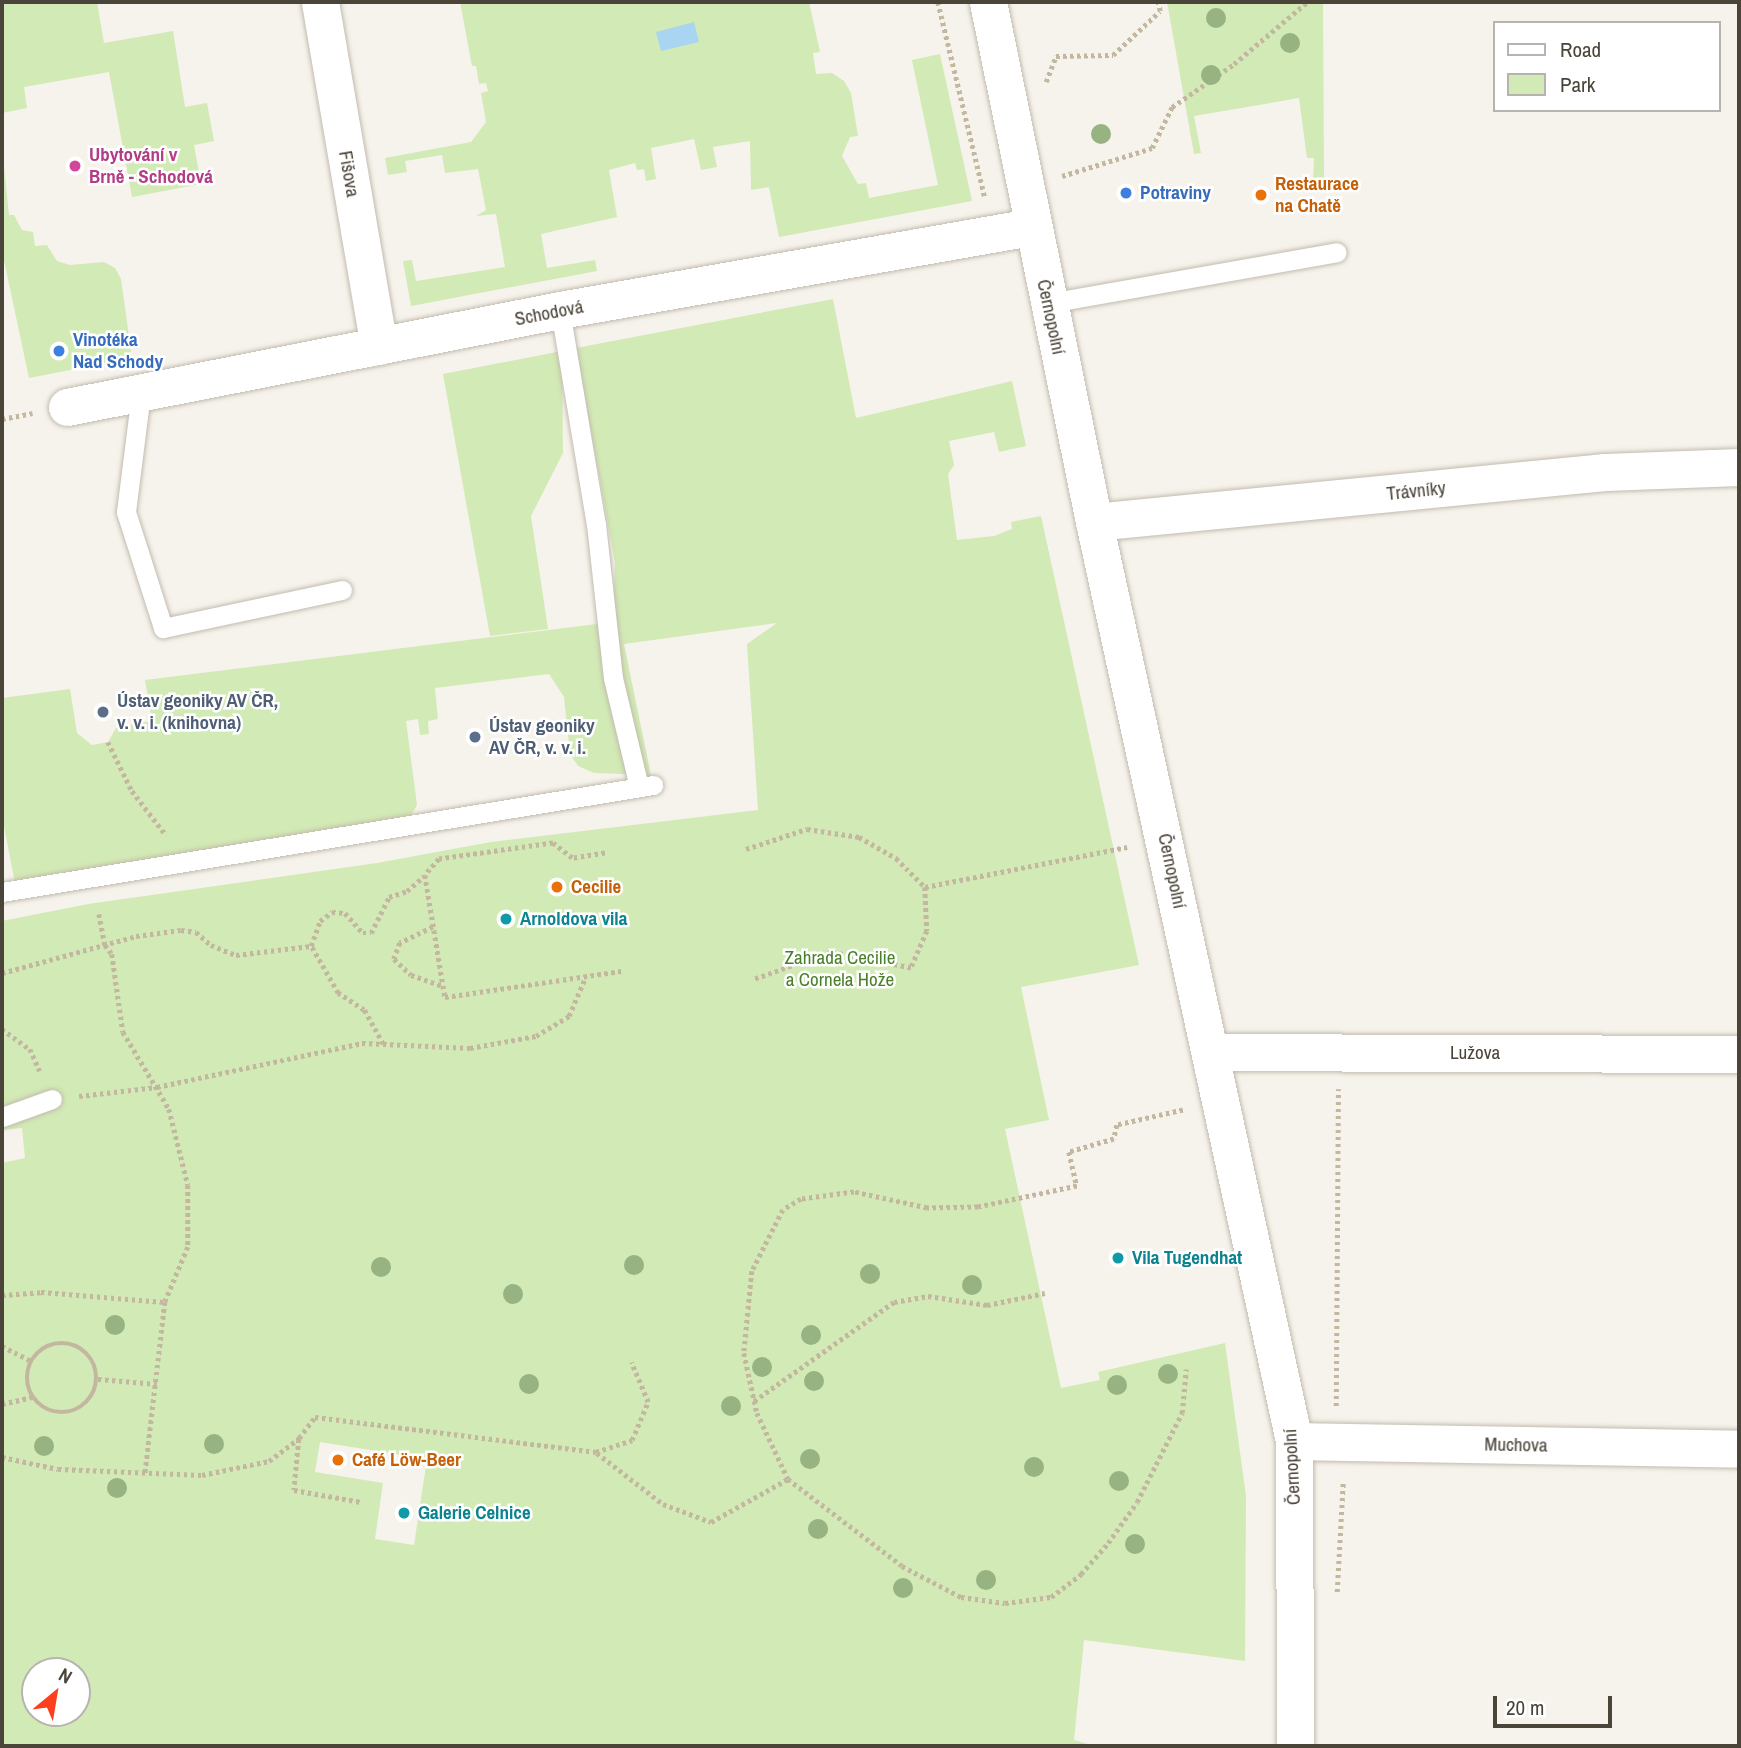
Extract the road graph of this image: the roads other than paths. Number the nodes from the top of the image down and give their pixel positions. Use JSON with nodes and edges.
{"nodes":[{"id":1,"x":320,"y":2,"type":"edge"},
{"id":2,"x":998,"y":7,"type":"edge"},
{"id":3,"x":1032,"y":227,"type":"junction"},
{"id":4,"x":1337,"y":252,"type":"dead end"},
{"id":5,"x":1049,"y":303,"type":"junction"},
{"id":6,"x":561,"y":310,"type":"junction"},
{"id":7,"x":379,"y":346,"type":"junction"},
{"id":8,"x":141,"y":393,"type":"junction"},
{"id":9,"x":67,"y":407,"type":"dead end"},
{"id":10,"x":1739,"y":467,"type":"edge"},
{"id":11,"x":1094,"y":522,"type":"junction"},
{"id":12,"x":342,"y":590,"type":"dead end"},
{"id":13,"x":2,"y":891,"type":"edge"},
{"id":14,"x":1210,"y":1052,"type":"junction"},
{"id":15,"x":1739,"y":1054,"type":"edge"},
{"id":16,"x":52,"y":1099,"type":"road end"},
{"id":17,"x":2,"y":1117,"type":"edge"},
{"id":18,"x":1294,"y":1441,"type":"junction"},
{"id":19,"x":1739,"y":1449,"type":"edge"},
{"id":20,"x":1295,"y":1746,"type":"edge"}],
"edges":[{"from":1,"to":7,"type":"street","name":"Fišova"},
{"from":2,"to":3,"type":"street","name":"Černopolní"},
{"from":3,"to":5,"type":"street","name":"Černopolní"},
{"from":3,"to":6,"type":"street","name":"Schodová"},
{"from":4,"to":5,"type":"lane"},
{"from":5,"to":11,"type":"street","name":"Černopolní"},
{"from":6,"to":7,"type":"street","name":"Schodová"},
{"from":6,"to":13,"type":"lane"},
{"from":7,"to":8,"type":"street","name":"Schodová"},
{"from":8,"to":9,"type":"street","name":"Schodová"},
{"from":8,"to":12,"type":"lane"},
{"from":10,"to":11,"type":"street","name":"Trávníky"},
{"from":11,"to":14,"type":"street","name":"Černopolní"},
{"from":14,"to":15,"type":"street","name":"Lužova"},
{"from":14,"to":18,"type":"street","name":"Černopolní"},
{"from":16,"to":17,"type":"lane"},
{"from":18,"to":19,"type":"street","name":"Muchova"},
{"from":18,"to":20,"type":"street","name":"Černopolní"}]}
